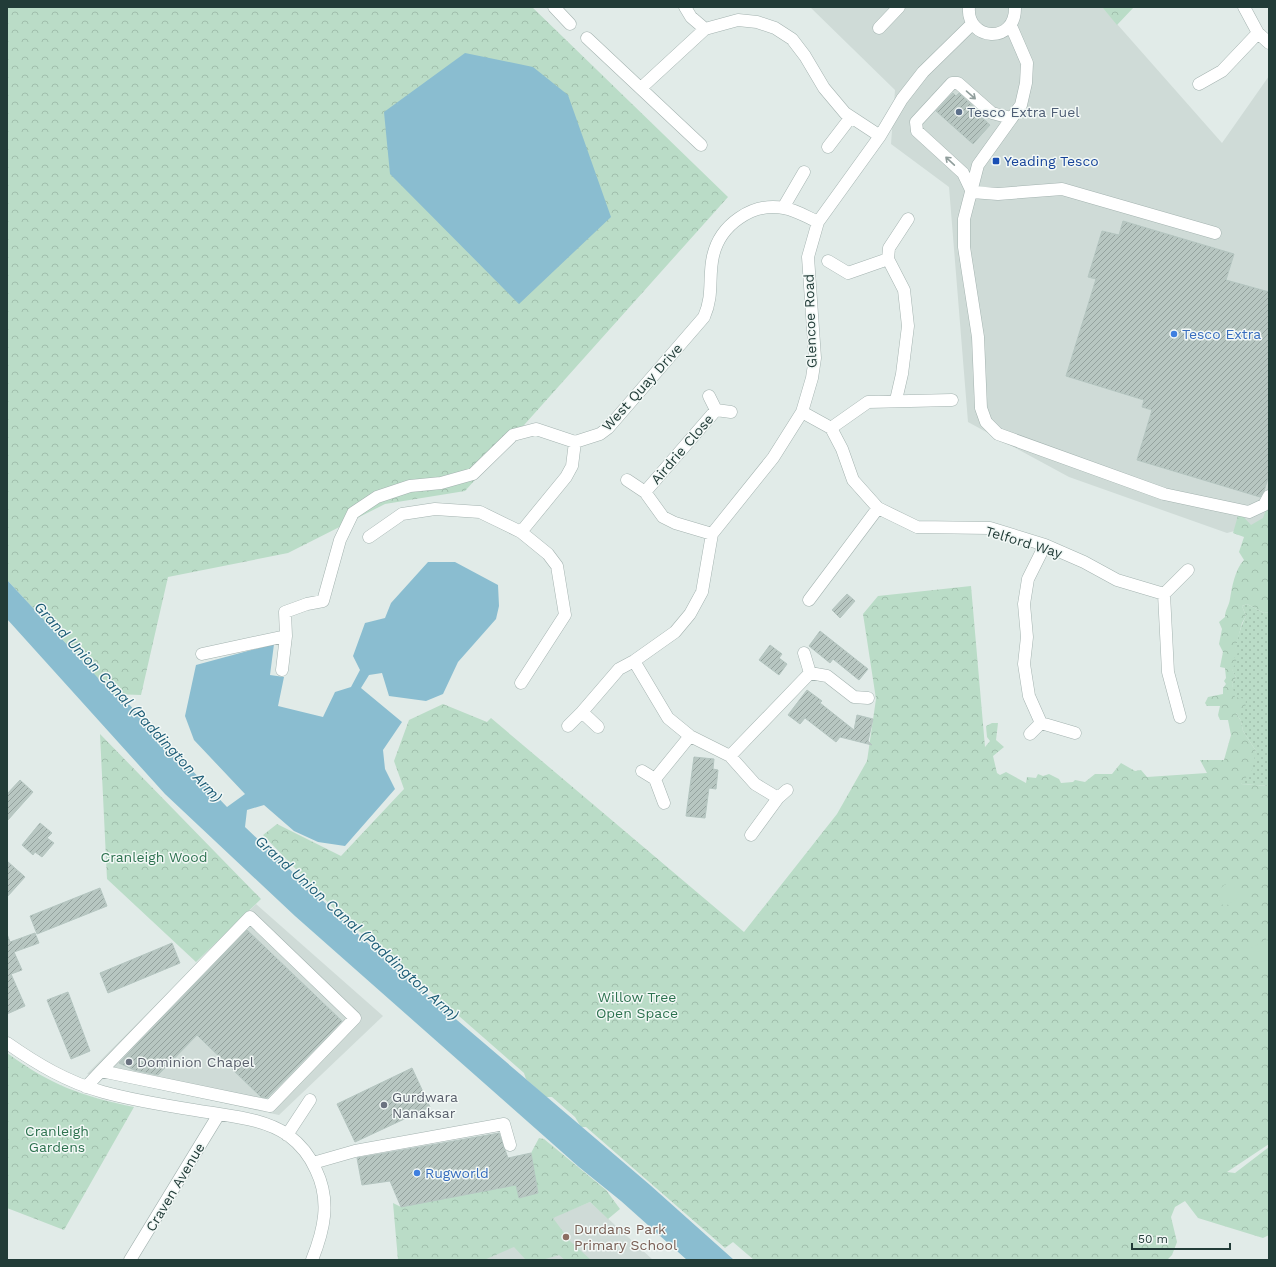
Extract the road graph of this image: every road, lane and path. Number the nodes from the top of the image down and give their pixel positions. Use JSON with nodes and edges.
{"nodes":[{"id":1,"x":554,"y":7,"type":"edge"},
{"id":2,"x":685,"y":7,"type":"edge"},
{"id":3,"x":899,"y":7,"type":"edge"},
{"id":4,"x":969,"y":7,"type":"edge"},
{"id":5,"x":1016,"y":7,"type":"edge"},
{"id":6,"x":1244,"y":7,"type":"edge"},
{"id":7,"x":570,"y":24,"type":"dead end"},
{"id":8,"x":972,"y":24,"type":"junction"},
{"id":9,"x":1011,"y":26,"type":"junction"},
{"id":10,"x":879,"y":28,"type":"dead end"},
{"id":11,"x":704,"y":29,"type":"junction"},
{"id":12,"x":1258,"y":33,"type":"junction"},
{"id":13,"x":587,"y":38,"type":"dead end"},
{"id":14,"x":1269,"y":43,"type":"edge"},
{"id":15,"x":1200,"y":84,"type":"dead end"},
{"id":16,"x":641,"y":88,"type":"junction"},
{"id":17,"x":851,"y":117,"type":"junction"},
{"id":18,"x":1011,"y":118,"type":"junction"},
{"id":19,"x":880,"y":136,"type":"junction"},
{"id":20,"x":701,"y":145,"type":"dead end"},
{"id":21,"x":828,"y":147,"type":"dead end"},
{"id":22,"x":804,"y":172,"type":"dead end"},
{"id":23,"x":972,"y":192,"type":"junction"},
{"id":24,"x":783,"y":208,"type":"junction"},
{"id":25,"x":908,"y":219,"type":"dead end"},
{"id":26,"x":818,"y":222,"type":"junction"},
{"id":27,"x":1215,"y":233,"type":"dead end"},
{"id":28,"x":888,"y":259,"type":"junction"},
{"id":29,"x":828,"y":261,"type":"dead end"},
{"id":30,"x":709,"y":396,"type":"dead end"},
{"id":31,"x":896,"y":400,"type":"junction"},
{"id":32,"x":952,"y":400,"type":"dead end"},
{"id":33,"x":716,"y":410,"type":"junction"},
{"id":34,"x":731,"y":412,"type":"dead end"},
{"id":35,"x":802,"y":412,"type":"junction"},
{"id":36,"x":831,"y":428,"type":"junction"},
{"id":37,"x":575,"y":442,"type":"junction"},
{"id":38,"x":627,"y":480,"type":"dead end"},
{"id":39,"x":646,"y":492,"type":"junction"},
{"id":40,"x":1269,"y":496,"type":"edge"},
{"id":41,"x":878,"y":508,"type":"junction"},
{"id":42,"x":521,"y":532,"type":"junction"},
{"id":43,"x":712,"y":534,"type":"junction"},
{"id":44,"x":369,"y":537,"type":"dead end"},
{"id":45,"x":1045,"y":545,"type":"junction"},
{"id":46,"x":1188,"y":570,"type":"dead end"},
{"id":47,"x":1164,"y":594,"type":"junction"},
{"id":48,"x":809,"y":600,"type":"dead end"},
{"id":49,"x":286,"y":636,"type":"junction"},
{"id":50,"x":804,"y":653,"type":"dead end"},
{"id":51,"x":202,"y":654,"type":"dead end"},
{"id":52,"x":634,"y":661,"type":"junction"},
{"id":53,"x":282,"y":670,"type":"dead end"},
{"id":54,"x":810,"y":673,"type":"junction"},
{"id":55,"x":521,"y":683,"type":"dead end"},
{"id":56,"x":868,"y":698,"type":"dead end"},
{"id":57,"x":582,"y":712,"type":"junction"},
{"id":58,"x":1180,"y":717,"type":"dead end"},
{"id":59,"x":1041,"y":723,"type":"junction"},
{"id":60,"x":568,"y":726,"type":"dead end"},
{"id":61,"x":598,"y":727,"type":"dead end"},
{"id":62,"x":1076,"y":733,"type":"dead end"},
{"id":63,"x":1030,"y":734,"type":"dead end"},
{"id":64,"x":690,"y":736,"type":"junction"},
{"id":65,"x":730,"y":756,"type":"junction"},
{"id":66,"x":642,"y":771,"type":"dead end"},
{"id":67,"x":655,"y":779,"type":"junction"},
{"id":68,"x":787,"y":790,"type":"dead end"},
{"id":69,"x":778,"y":798,"type":"junction"},
{"id":70,"x":664,"y":803,"type":"dead end"},
{"id":71,"x":751,"y":835,"type":"dead end"},
{"id":72,"x":7,"y":1043,"type":"edge"},
{"id":73,"x":101,"y":1071,"type":"junction"},
{"id":74,"x":86,"y":1087,"type":"junction"},
{"id":75,"x":310,"y":1100,"type":"dead end"},
{"id":76,"x":219,"y":1114,"type":"junction"},
{"id":77,"x":288,"y":1135,"type":"junction"},
{"id":78,"x":510,"y":1145,"type":"dead end"},
{"id":79,"x":313,"y":1163,"type":"junction"},
{"id":80,"x":130,"y":1260,"type":"edge"},
{"id":81,"x":312,"y":1260,"type":"edge"}],
"edges":[{"from":1,"to":7,"type":"street"},
{"from":2,"to":11,"type":"street"},
{"from":3,"to":10,"type":"street"},
{"from":4,"to":8,"type":"street"},
{"from":5,"to":9,"type":"street"},
{"from":6,"to":12,"type":"street"},
{"from":8,"to":9,"type":"street"},
{"from":8,"to":19,"type":"street","name":"Glencoe Road"},
{"from":9,"to":18,"type":"street"},
{"from":11,"to":16,"type":"street"},
{"from":11,"to":17,"type":"street"},
{"from":12,"to":14,"type":"street"},
{"from":12,"to":15,"type":"street"},
{"from":13,"to":16,"type":"street"},
{"from":16,"to":20,"type":"street"},
{"from":17,"to":19,"type":"street"},
{"from":17,"to":21,"type":"street"},
{"from":18,"to":23,"type":"street"},
{"from":23,"to":18,"type":"street","one_way":true},
{"from":19,"to":26,"type":"street","name":"Glencoe Road"},
{"from":22,"to":24,"type":"street"},
{"from":23,"to":27,"type":"street"},
{"from":23,"to":40,"type":"street"},
{"from":24,"to":26,"type":"street","name":"West Quay Drive"},
{"from":24,"to":37,"type":"street","name":"West Quay Drive"},
{"from":25,"to":28,"type":"street"},
{"from":26,"to":35,"type":"street","name":"Glencoe Road"},
{"from":28,"to":29,"type":"street"},
{"from":28,"to":31,"type":"street"},
{"from":30,"to":33,"type":"street"},
{"from":31,"to":32,"type":"street"},
{"from":31,"to":36,"type":"street"},
{"from":33,"to":34,"type":"street","name":"Airdrie Close"},
{"from":33,"to":39,"type":"street","name":"Airdrie Close"},
{"from":35,"to":36,"type":"street"},
{"from":35,"to":43,"type":"street","name":"Glencoe Road"},
{"from":36,"to":41,"type":"street","name":"Telford Way"},
{"from":37,"to":42,"type":"street"},
{"from":37,"to":49,"type":"street"},
{"from":38,"to":39,"type":"street"},
{"from":39,"to":43,"type":"street","name":"Airdrie Close"},
{"from":41,"to":45,"type":"street","name":"Telford Way"},
{"from":41,"to":48,"type":"street"},
{"from":42,"to":44,"type":"street"},
{"from":42,"to":55,"type":"street"},
{"from":43,"to":52,"type":"street","name":"Glencoe Road"},
{"from":45,"to":47,"type":"street","name":"Telford Way"},
{"from":45,"to":59,"type":"street"},
{"from":46,"to":47,"type":"street"},
{"from":47,"to":58,"type":"street"},
{"from":49,"to":51,"type":"street"},
{"from":49,"to":53,"type":"street"},
{"from":50,"to":54,"type":"street"},
{"from":52,"to":57,"type":"street","name":"Glencoe Road"},
{"from":52,"to":64,"type":"street"},
{"from":54,"to":56,"type":"street"},
{"from":54,"to":65,"type":"street"},
{"from":57,"to":60,"type":"street","name":"Glencoe Road"},
{"from":57,"to":61,"type":"street"},
{"from":59,"to":62,"type":"street"},
{"from":59,"to":63,"type":"street"},
{"from":64,"to":65,"type":"street"},
{"from":64,"to":67,"type":"street"},
{"from":65,"to":69,"type":"street"},
{"from":66,"to":67,"type":"street"},
{"from":67,"to":70,"type":"street"},
{"from":68,"to":69,"type":"street"},
{"from":69,"to":71,"type":"street"},
{"from":72,"to":74,"type":"street"},
{"from":73,"to":73,"type":"street"},
{"from":73,"to":74,"type":"street"},
{"from":74,"to":76,"type":"street"},
{"from":75,"to":77,"type":"street"},
{"from":76,"to":77,"type":"street"},
{"from":76,"to":80,"type":"street","name":"Craven Avenue"},
{"from":77,"to":79,"type":"street"},
{"from":78,"to":79,"type":"street"},
{"from":79,"to":81,"type":"street"}]}
